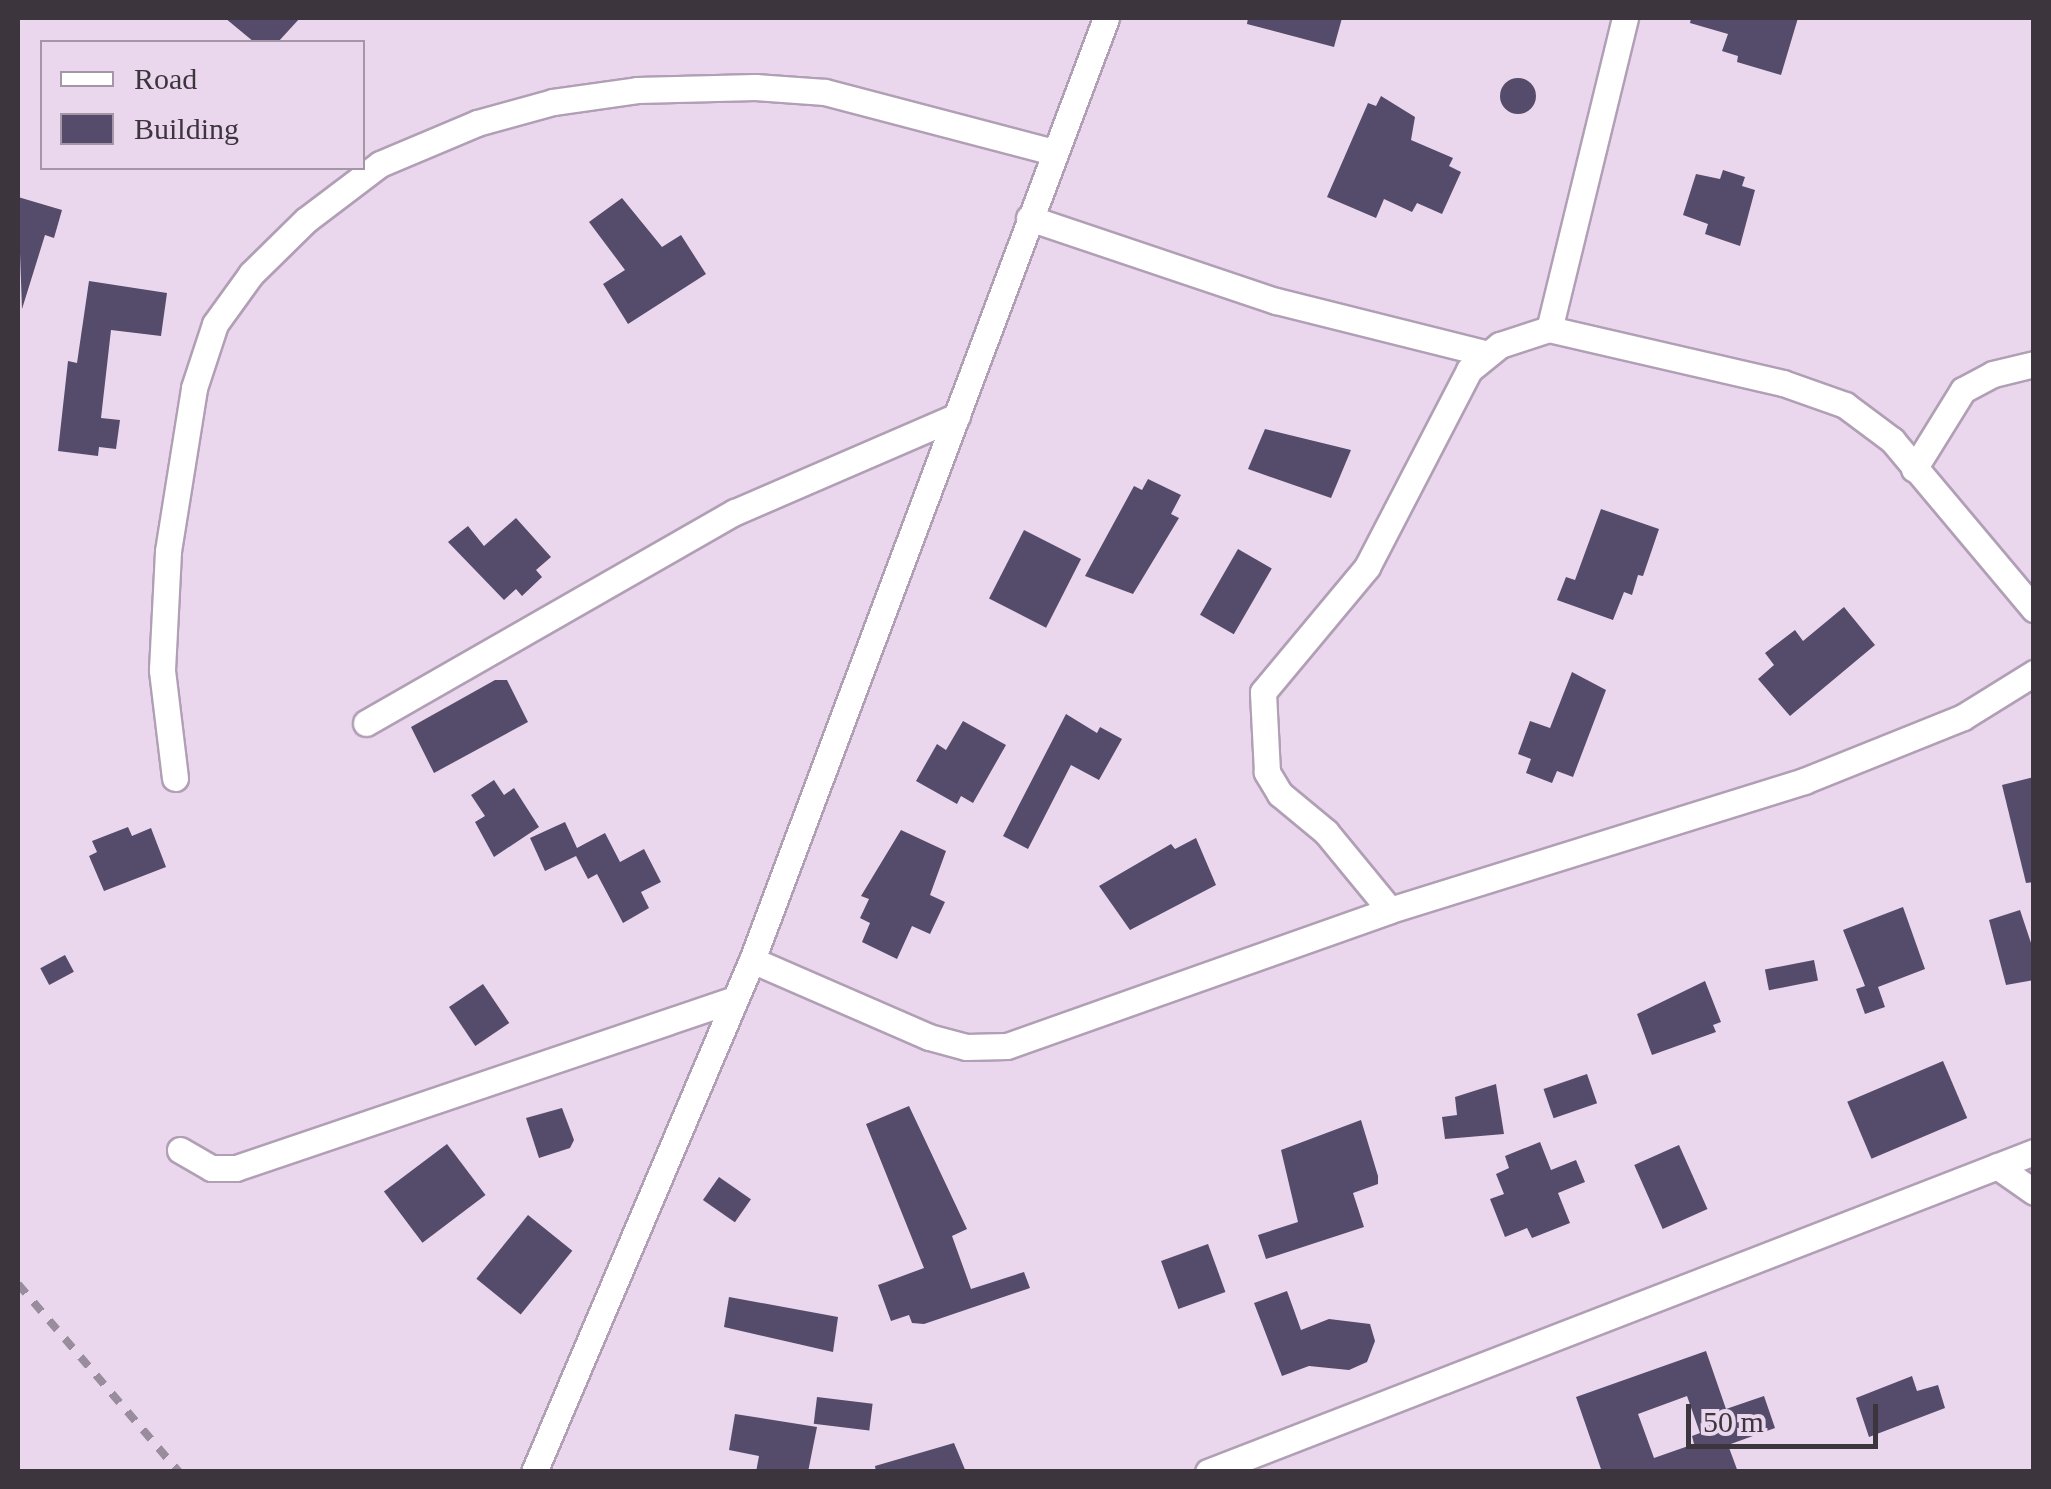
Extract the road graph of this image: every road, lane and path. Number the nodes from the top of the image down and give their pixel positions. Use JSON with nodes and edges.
{"nodes":[{"id":1,"x":1106,"y":18,"type":"edge"},
{"id":2,"x":1625,"y":18,"type":"edge"},
{"id":3,"x":1053,"y":152,"type":"junction"},
{"id":4,"x":1029,"y":218,"type":"junction"},
{"id":5,"x":1550,"y":329,"type":"junction"},
{"id":6,"x":1485,"y":353,"type":"junction"},
{"id":7,"x":2034,"y":364,"type":"edge"},
{"id":8,"x":957,"y":416,"type":"junction"},
{"id":9,"x":1914,"y":470,"type":"junction"},
{"id":10,"x":2034,"y":610,"type":"edge"},
{"id":11,"x":2034,"y":673,"type":"edge"},
{"id":12,"x":366,"y":723,"type":"dead end"},
{"id":13,"x":174,"y":778,"type":"dead end"},
{"id":14,"x":1390,"y":910,"type":"junction"},
{"id":15,"x":752,"y":960,"type":"junction"},
{"id":16,"x":735,"y":999,"type":"junction"},
{"id":17,"x":180,"y":1150,"type":"dead end"},
{"id":18,"x":2034,"y":1152,"type":"edge"},
{"id":19,"x":1996,"y":1166,"type":"junction"},
{"id":20,"x":2034,"y":1192,"type":"edge"},
{"id":21,"x":534,"y":1472,"type":"edge"},
{"id":22,"x":1208,"y":1472,"type":"edge"}],
"edges":[{"from":1,"to":3,"type":"street"},
{"from":2,"to":5,"type":"street"},
{"from":3,"to":4,"type":"street"},
{"from":3,"to":13,"type":"street"},
{"from":4,"to":6,"type":"street"},
{"from":4,"to":8,"type":"street"},
{"from":5,"to":6,"type":"street"},
{"from":5,"to":9,"type":"street"},
{"from":6,"to":14,"type":"street"},
{"from":7,"to":9,"type":"street"},
{"from":8,"to":12,"type":"street"},
{"from":8,"to":15,"type":"street"},
{"from":9,"to":10,"type":"street"},
{"from":11,"to":14,"type":"street"},
{"from":14,"to":15,"type":"street"},
{"from":15,"to":16,"type":"street"},
{"from":16,"to":17,"type":"street"},
{"from":16,"to":21,"type":"street"},
{"from":18,"to":19,"type":"street"},
{"from":19,"to":20,"type":"street"},
{"from":19,"to":22,"type":"street"}]}
